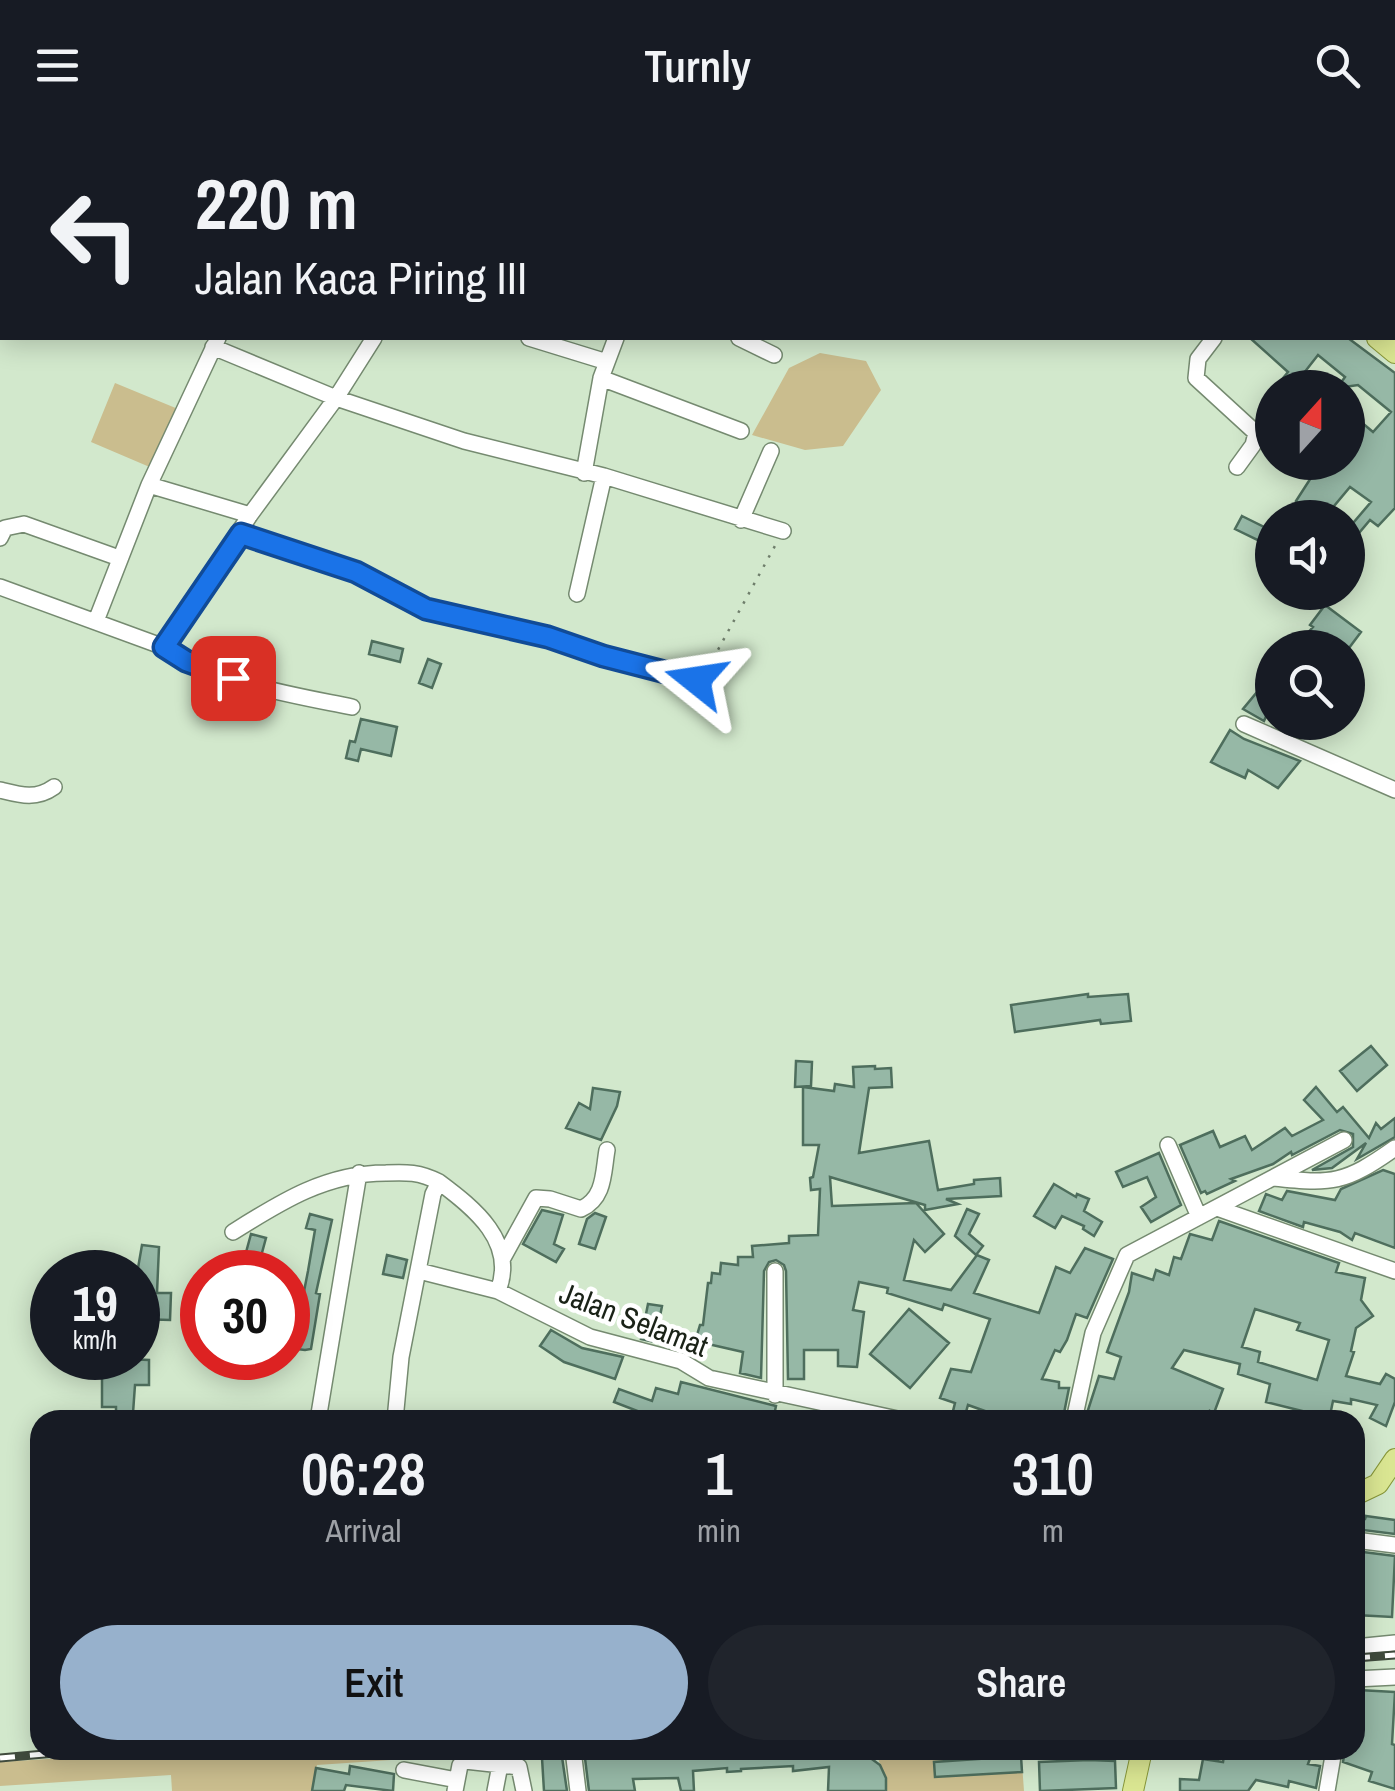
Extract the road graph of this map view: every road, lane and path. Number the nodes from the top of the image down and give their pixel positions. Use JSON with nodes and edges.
{"nodes":[{"id":1,"x":373,"y":340,"type":"edge"},
{"id":2,"x":534,"y":340,"type":"edge"},
{"id":3,"x":615,"y":340,"type":"edge"},
{"id":4,"x":743,"y":340,"type":"edge"},
{"id":5,"x":1212,"y":340,"type":"edge"},
{"id":6,"x":216,"y":342,"type":"edge"},
{"id":7,"x":774,"y":354,"type":"dead end"},
{"id":8,"x":604,"y":370,"type":"junction"},
{"id":9,"x":336,"y":398,"type":"junction"},
{"id":10,"x":741,"y":431,"type":"dead end"},
{"id":11,"x":770,"y":451,"type":"dead end"},
{"id":12,"x":1237,"y":467,"type":"dead end"},
{"id":13,"x":584,"y":473,"type":"junction"},
{"id":14,"x":604,"y":476,"type":"junction"},
{"id":15,"x":149,"y":484,"type":"junction"},
{"id":16,"x":250,"y":515,"type":"junction"},
{"id":17,"x":740,"y":520,"type":"junction"},
{"id":18,"x":783,"y":531,"type":"joint"},
{"id":19,"x":241,"y":534,"type":"junction"},
{"id":20,"x":0,"y":538,"type":"edge"},
{"id":21,"x":119,"y":558,"type":"junction"},
{"id":22,"x":0,"y":587,"type":"edge"},
{"id":23,"x":577,"y":594,"type":"dead end"},
{"id":24,"x":96,"y":621,"type":"junction"},
{"id":25,"x":164,"y":647,"type":"junction"},
{"id":26,"x":696,"y":680,"type":"joint"},
{"id":27,"x":352,"y":707,"type":"dead end"},
{"id":28,"x":1244,"y":724,"type":"dead end"},
{"id":29,"x":54,"y":787,"type":"dead end"},
{"id":30,"x":0,"y":790,"type":"edge"},
{"id":31,"x":1395,"y":790,"type":"edge"},
{"id":32,"x":1344,"y":1140,"type":"dead end"},
{"id":33,"x":1168,"y":1145,"type":"dead end"},
{"id":34,"x":1395,"y":1148,"type":"edge"},
{"id":35,"x":608,"y":1150,"type":"dead end"},
{"id":36,"x":359,"y":1173,"type":"junction"},
{"id":37,"x":1272,"y":1178,"type":"junction"},
{"id":38,"x":439,"y":1182,"type":"junction"},
{"id":39,"x":1216,"y":1208,"type":"junction"},
{"id":40,"x":1200,"y":1216,"type":"junction"},
{"id":41,"x":233,"y":1232,"type":"dead end"},
{"id":42,"x":502,"y":1258,"type":"junction"},
{"id":43,"x":419,"y":1271,"type":"junction"},
{"id":44,"x":775,"y":1271,"type":"dead end"},
{"id":45,"x":1395,"y":1271,"type":"edge"},
{"id":46,"x":498,"y":1291,"type":"junction"},
{"id":47,"x":774,"y":1394,"type":"junction"},
{"id":48,"x":320,"y":1410,"type":"edge"},
{"id":49,"x":397,"y":1410,"type":"edge"},
{"id":50,"x":852,"y":1410,"type":"edge"},
{"id":51,"x":1076,"y":1410,"type":"edge"},
{"id":52,"x":1395,"y":1459,"type":"edge"},
{"id":53,"x":1365,"y":1490,"type":"edge"},
{"id":54,"x":1365,"y":1541,"type":"edge"},
{"id":55,"x":1395,"y":1545,"type":"edge"},
{"id":56,"x":1395,"y":1643,"type":"edge"},
{"id":57,"x":1365,"y":1646,"type":"edge"},
{"id":58,"x":1395,"y":1677,"type":"edge"},
{"id":59,"x":1365,"y":1679,"type":"edge"},
{"id":60,"x":574,"y":1760,"type":"edge"},
{"id":61,"x":1140,"y":1760,"type":"edge"},
{"id":62,"x":1332,"y":1760,"type":"edge"},
{"id":63,"x":500,"y":1765,"type":"junction"},
{"id":64,"x":404,"y":1770,"type":"dead end"},
{"id":65,"x":456,"y":1786,"type":"edge"},
{"id":66,"x":495,"y":1791,"type":"edge"},
{"id":67,"x":524,"y":1791,"type":"edge"},
{"id":68,"x":578,"y":1791,"type":"edge"},
{"id":69,"x":1133,"y":1791,"type":"edge"},
{"id":70,"x":1327,"y":1791,"type":"edge"}],
"edges":[{"from":1,"to":9,"type":"street"},
{"from":2,"to":8,"type":"street"},
{"from":3,"to":8,"type":"street"},
{"from":4,"to":7,"type":"street"},
{"from":5,"to":12,"type":"street"},
{"from":6,"to":9,"type":"street"},
{"from":6,"to":15,"type":"street"},
{"from":8,"to":10,"type":"street"},
{"from":8,"to":13,"type":"street"},
{"from":9,"to":13,"type":"street"},
{"from":9,"to":16,"type":"street"},
{"from":11,"to":17,"type":"street"},
{"from":13,"to":14,"type":"street"},
{"from":14,"to":17,"type":"street"},
{"from":14,"to":23,"type":"street"},
{"from":15,"to":16,"type":"street"},
{"from":15,"to":21,"type":"street"},
{"from":16,"to":19,"type":"street"},
{"from":17,"to":18,"type":"street"},
{"from":18,"to":26,"type":"path"},
{"from":19,"to":25,"type":"street"},
{"from":19,"to":26,"type":"street"},
{"from":20,"to":21,"type":"street"},
{"from":21,"to":24,"type":"street"},
{"from":22,"to":24,"type":"street"},
{"from":24,"to":25,"type":"street"},
{"from":25,"to":27,"type":"street"},
{"from":28,"to":31,"type":"street"},
{"from":29,"to":30,"type":"street"},
{"from":32,"to":37,"type":"street"},
{"from":33,"to":40,"type":"street"},
{"from":34,"to":37,"type":"street"},
{"from":35,"to":42,"type":"street"},
{"from":36,"to":38,"type":"street"},
{"from":36,"to":41,"type":"street"},
{"from":36,"to":48,"type":"street"},
{"from":37,"to":39,"type":"street"},
{"from":38,"to":42,"type":"street"},
{"from":38,"to":43,"type":"street"},
{"from":39,"to":40,"type":"street"},
{"from":39,"to":45,"type":"street"},
{"from":40,"to":51,"type":"street"},
{"from":42,"to":46,"type":"street"},
{"from":43,"to":46,"type":"street","name":"Jalan Selamat"},
{"from":43,"to":49,"type":"street"},
{"from":44,"to":47,"type":"street"},
{"from":46,"to":47,"type":"street","name":"Jalan Selamat"},
{"from":47,"to":50,"type":"street","name":"Jalan Selamat"},
{"from":52,"to":53,"type":"main road"},
{"from":54,"to":55,"type":"street"},
{"from":56,"to":57,"type":"street"},
{"from":58,"to":59,"type":"street"},
{"from":60,"to":68,"type":"street"},
{"from":61,"to":69,"type":"main road"},
{"from":62,"to":70,"type":"street"},
{"from":63,"to":65,"type":"street"},
{"from":63,"to":66,"type":"street"},
{"from":63,"to":67,"type":"street"},
{"from":64,"to":65,"type":"street"}]}
